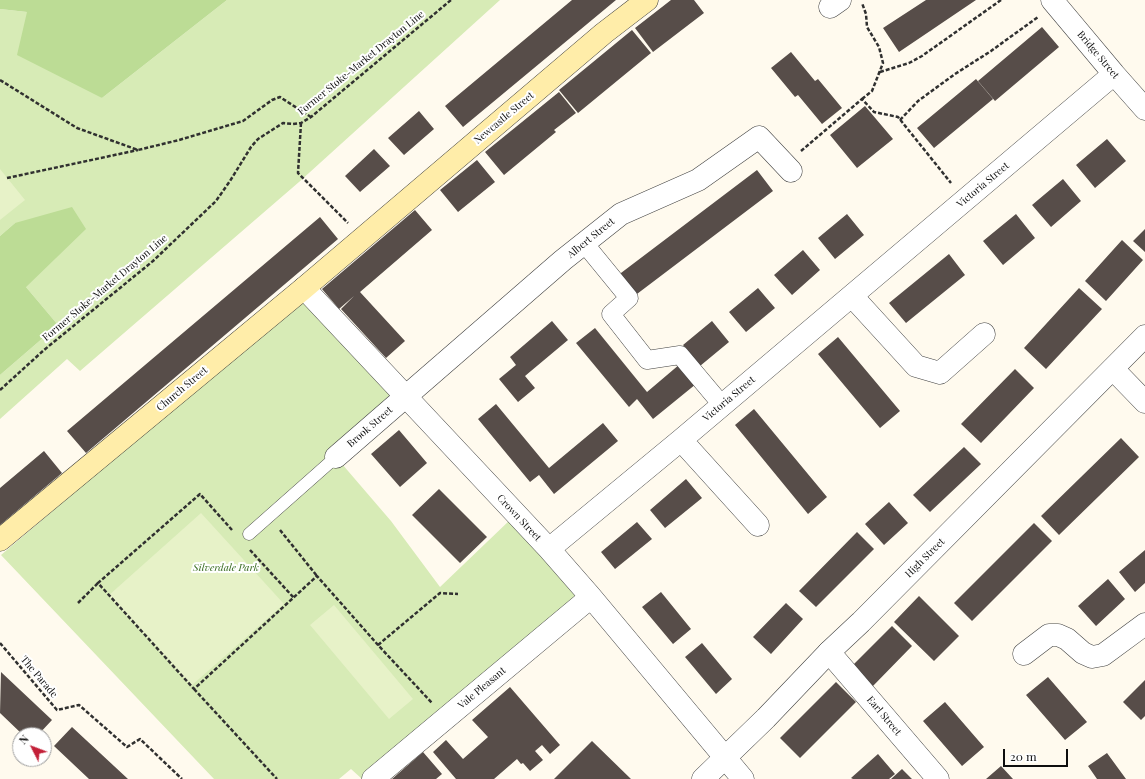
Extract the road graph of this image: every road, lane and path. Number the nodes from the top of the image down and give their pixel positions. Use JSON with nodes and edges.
{"nodes":[{"id":1,"x":451,"y":0,"type":"edge"},
{"id":2,"x":647,"y":0,"type":"edge"},
{"id":3,"x":861,"y":0,"type":"edge"},
{"id":4,"x":1001,"y":0,"type":"edge"},
{"id":5,"x":1053,"y":2,"type":"edge"},
{"id":6,"x":880,"y":72,"type":"junction"},
{"id":7,"x":1114,"y":74,"type":"junction"},
{"id":8,"x":0,"y":80,"type":"edge"},
{"id":9,"x":862,"y":99,"type":"junction"},
{"id":10,"x":1145,"y":109,"type":"edge"},
{"id":11,"x":311,"y":117,"type":"junction"},
{"id":12,"x":900,"y":120,"type":"junction"},
{"id":13,"x":301,"y":123,"type":"junction"},
{"id":14,"x":138,"y":150,"type":"junction"},
{"id":15,"x":788,"y":168,"type":"joint"},
{"id":16,"x":7,"y":178,"type":"dead end"},
{"id":17,"x":965,"y":201,"type":"junction"},
{"id":18,"x":362,"y":237,"type":"junction"},
{"id":19,"x":584,"y":243,"type":"junction"},
{"id":20,"x":304,"y":288,"type":"junction"},
{"id":21,"x":852,"y":296,"type":"junction"},
{"id":22,"x":984,"y":334,"type":"dead end"},
{"id":23,"x":1145,"y":336,"type":"edge"},
{"id":24,"x":1113,"y":369,"type":"junction"},
{"id":25,"x":0,"y":390,"type":"edge"},
{"id":26,"x":405,"y":396,"type":"junction"},
{"id":27,"x":1145,"y":402,"type":"edge"},
{"id":28,"x":722,"y":405,"type":"junction"},
{"id":29,"x":681,"y":440,"type":"junction"},
{"id":30,"x":336,"y":458,"type":"joint"},
{"id":31,"x":269,"y":516,"type":"junction"},
{"id":32,"x":758,"y":525,"type":"dead end"},
{"id":33,"x":243,"y":534,"type":"joint"},
{"id":34,"x":0,"y":540,"type":"edge"},
{"id":35,"x":247,"y":546,"type":"dead end"},
{"id":36,"x":549,"y":550,"type":"junction"},
{"id":37,"x":317,"y":576,"type":"junction"},
{"id":38,"x":98,"y":583,"type":"junction"},
{"id":39,"x":458,"y":594,"type":"dead end"},
{"id":40,"x":591,"y":597,"type":"junction"},
{"id":41,"x":294,"y":598,"type":"junction"},
{"id":42,"x":78,"y":603,"type":"dead end"},
{"id":43,"x":1145,"y":624,"type":"edge"},
{"id":44,"x":0,"y":643,"type":"edge"},
{"id":45,"x":378,"y":645,"type":"junction"},
{"id":46,"x":830,"y":652,"type":"junction"},
{"id":47,"x":1024,"y":654,"type":"dead end"},
{"id":48,"x":194,"y":689,"type":"junction"},
{"id":49,"x":444,"y":719,"type":"junction"},
{"id":50,"x":725,"y":757,"type":"junction"},
{"id":51,"x":182,"y":779,"type":"edge"},
{"id":52,"x":277,"y":779,"type":"edge"},
{"id":53,"x":372,"y":779,"type":"edge"},
{"id":54,"x":703,"y":779,"type":"edge"},
{"id":55,"x":743,"y":779,"type":"edge"},
{"id":56,"x":938,"y":779,"type":"edge"}],
"edges":[{"from":1,"to":11,"type":"path","name":"Former Stoke-Market Drayton Line"},
{"from":2,"to":18,"type":"main road","name":"Newcastle Street"},
{"from":3,"to":6,"type":"path"},
{"from":4,"to":6,"type":"path"},
{"from":5,"to":7,"type":"street","name":"Bridge Street"},
{"from":5,"to":12,"type":"path"},
{"from":6,"to":9,"type":"path"},
{"from":7,"to":10,"type":"street","name":"Bridge Street"},
{"from":7,"to":17,"type":"street","name":"Victoria Street"},
{"from":8,"to":14,"type":"path"},
{"from":9,"to":12,"type":"path"},
{"from":9,"to":15,"type":"path"},
{"from":11,"to":13,"type":"path","name":"Former Stoke-Market Drayton Line"},
{"from":11,"to":14,"type":"path"},
{"from":12,"to":17,"type":"path"},
{"from":13,"to":18,"type":"path"},
{"from":13,"to":25,"type":"path","name":"Former Stoke-Market Drayton Line"},
{"from":14,"to":16,"type":"path"},
{"from":15,"to":19,"type":"street","name":"Albert Street"},
{"from":17,"to":21,"type":"street","name":"Victoria Street"},
{"from":18,"to":20,"type":"main road","name":"Church Street"},
{"from":19,"to":26,"type":"street","name":"Albert Street"},
{"from":19,"to":28,"type":"street"},
{"from":20,"to":26,"type":"street","name":"Crown Street"},
{"from":20,"to":34,"type":"main road","name":"Church Street"},
{"from":21,"to":22,"type":"street"},
{"from":21,"to":28,"type":"street","name":"Victoria Street"},
{"from":23,"to":24,"type":"street","name":"High Street"},
{"from":24,"to":27,"type":"street"},
{"from":24,"to":46,"type":"street","name":"High Street"},
{"from":26,"to":30,"type":"street","name":"Brook Street"},
{"from":26,"to":36,"type":"street","name":"Crown Street"},
{"from":28,"to":29,"type":"street","name":"Victoria Street"},
{"from":29,"to":32,"type":"street"},
{"from":29,"to":36,"type":"street","name":"Victoria Street"},
{"from":30,"to":31,"type":"lane"},
{"from":31,"to":33,"type":"lane"},
{"from":31,"to":37,"type":"path"},
{"from":33,"to":38,"type":"path"},
{"from":35,"to":41,"type":"path"},
{"from":36,"to":40,"type":"street","name":"Crown Street"},
{"from":37,"to":41,"type":"path"},
{"from":37,"to":45,"type":"path"},
{"from":38,"to":42,"type":"path"},
{"from":38,"to":48,"type":"path"},
{"from":39,"to":45,"type":"path"},
{"from":40,"to":49,"type":"street","name":"Vale Pleasant"},
{"from":40,"to":50,"type":"street","name":"Crown Street"},
{"from":41,"to":48,"type":"path"},
{"from":43,"to":47,"type":"street"},
{"from":44,"to":51,"type":"path","name":"The Parade"},
{"from":45,"to":49,"type":"path"},
{"from":46,"to":50,"type":"street","name":"High Street"},
{"from":46,"to":56,"type":"street","name":"Earl Street"},
{"from":48,"to":52,"type":"path"},
{"from":49,"to":53,"type":"street","name":"Vale Pleasant"},
{"from":50,"to":54,"type":"street","name":"High Street"},
{"from":50,"to":55,"type":"street","name":"Crown Street"}]}
